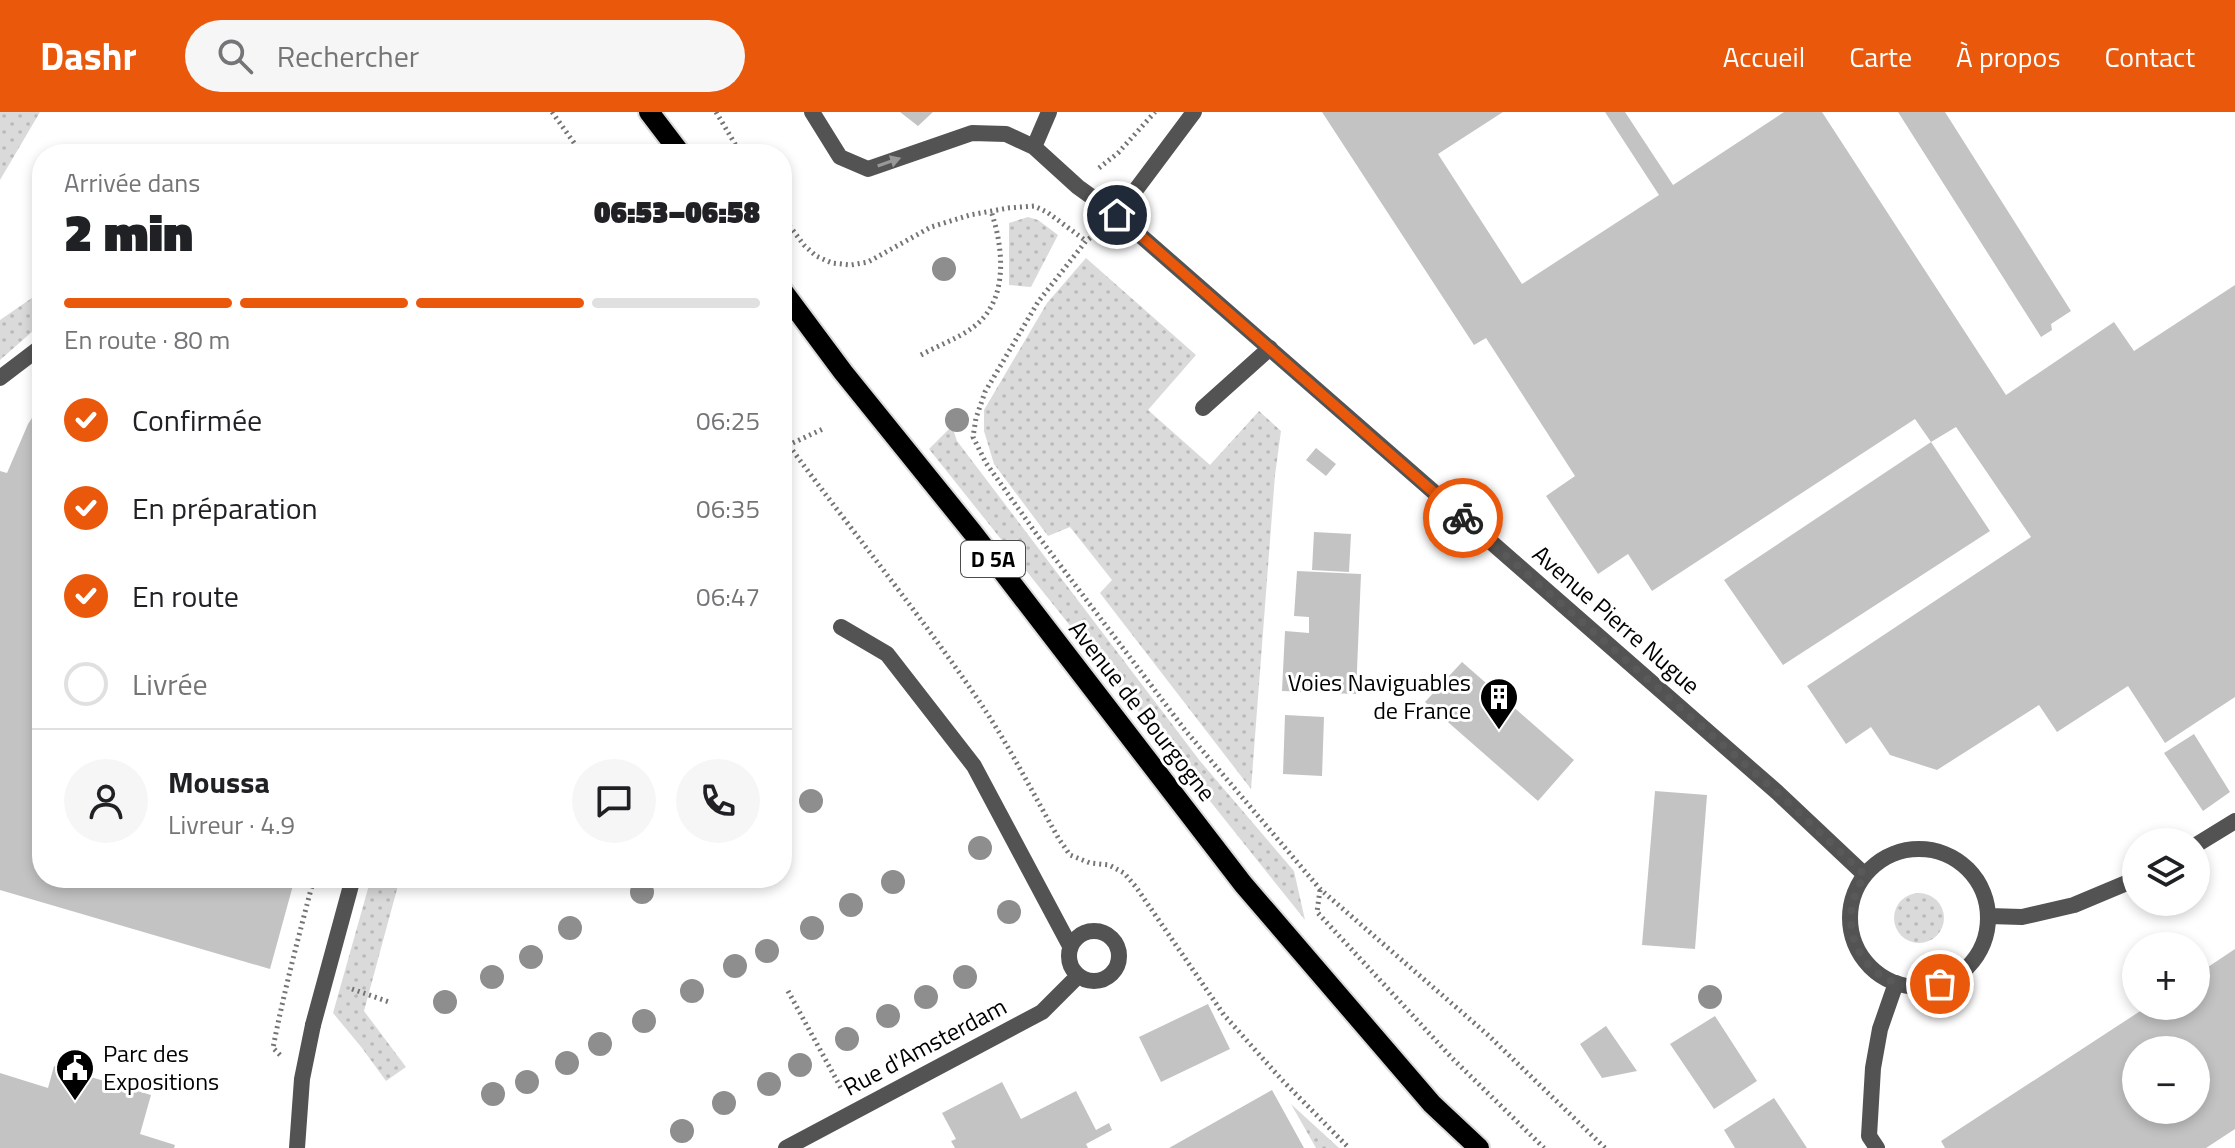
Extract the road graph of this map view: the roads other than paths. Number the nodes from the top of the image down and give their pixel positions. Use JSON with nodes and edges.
{"nodes":[{"id":1,"x":649,"y":112,"type":"edge"},
{"id":2,"x":812,"y":112,"type":"edge"},
{"id":3,"x":1049,"y":112,"type":"edge"},
{"id":4,"x":1194,"y":112,"type":"edge"},
{"id":5,"x":673,"y":144,"type":"edge"},
{"id":6,"x":1034,"y":147,"type":"junction"},
{"id":7,"x":1117,"y":215,"type":"junction"},
{"id":8,"x":792,"y":303,"type":"edge"},
{"id":9,"x":1270,"y":348,"type":"junction"},
{"id":10,"x":32,"y":354,"type":"edge"},
{"id":11,"x":0,"y":378,"type":"edge"},
{"id":12,"x":1203,"y":408,"type":"dead end"},
{"id":13,"x":841,"y":627,"type":"dead end"},
{"id":14,"x":2235,"y":821,"type":"edge"},
{"id":15,"x":2210,"y":836,"type":"edge"},
{"id":16,"x":1865,"y":875,"type":"junction"},
{"id":17,"x":2122,"y":885,"type":"edge"},
{"id":18,"x":350,"y":888,"type":"edge"},
{"id":19,"x":1989,"y":916,"type":"junction"},
{"id":20,"x":1070,"y":946,"type":"junction"},
{"id":21,"x":1078,"y":976,"type":"junction"},
{"id":22,"x":1896,"y":983,"type":"junction"},
{"id":23,"x":297,"y":1148,"type":"edge"},
{"id":24,"x":786,"y":1148,"type":"edge"},
{"id":25,"x":1479,"y":1148,"type":"edge"},
{"id":26,"x":1877,"y":1148,"type":"edge"}],
"edges":[{"from":1,"to":5,"type":"main road"},
{"from":2,"to":6,"type":"street","one_way":true},
{"from":3,"to":6,"type":"street"},
{"from":4,"to":7,"type":"street"},
{"from":6,"to":7,"type":"street","name":"Avenue Pierre Nugue"},
{"from":7,"to":9,"type":"street","name":"Avenue Pierre Nugue"},
{"from":8,"to":25,"type":"main road","name":"Avenue de Bourgogne","number":"D 5A"},
{"from":9,"to":12,"type":"street"},
{"from":9,"to":16,"type":"street","name":"Avenue Pierre Nugue"},
{"from":10,"to":11,"type":"street"},
{"from":13,"to":20,"type":"street"},
{"from":14,"to":15,"type":"street"},
{"from":16,"to":19,"type":"street"},
{"from":16,"to":22,"type":"street"},
{"from":17,"to":19,"type":"street"},
{"from":18,"to":23,"type":"street"},
{"from":19,"to":22,"type":"street"},
{"from":20,"to":21,"type":"street"},
{"from":20,"to":21,"type":"street"},
{"from":21,"to":24,"type":"street","name":"Rue d'Amsterdam"},
{"from":22,"to":26,"type":"street"}]}
